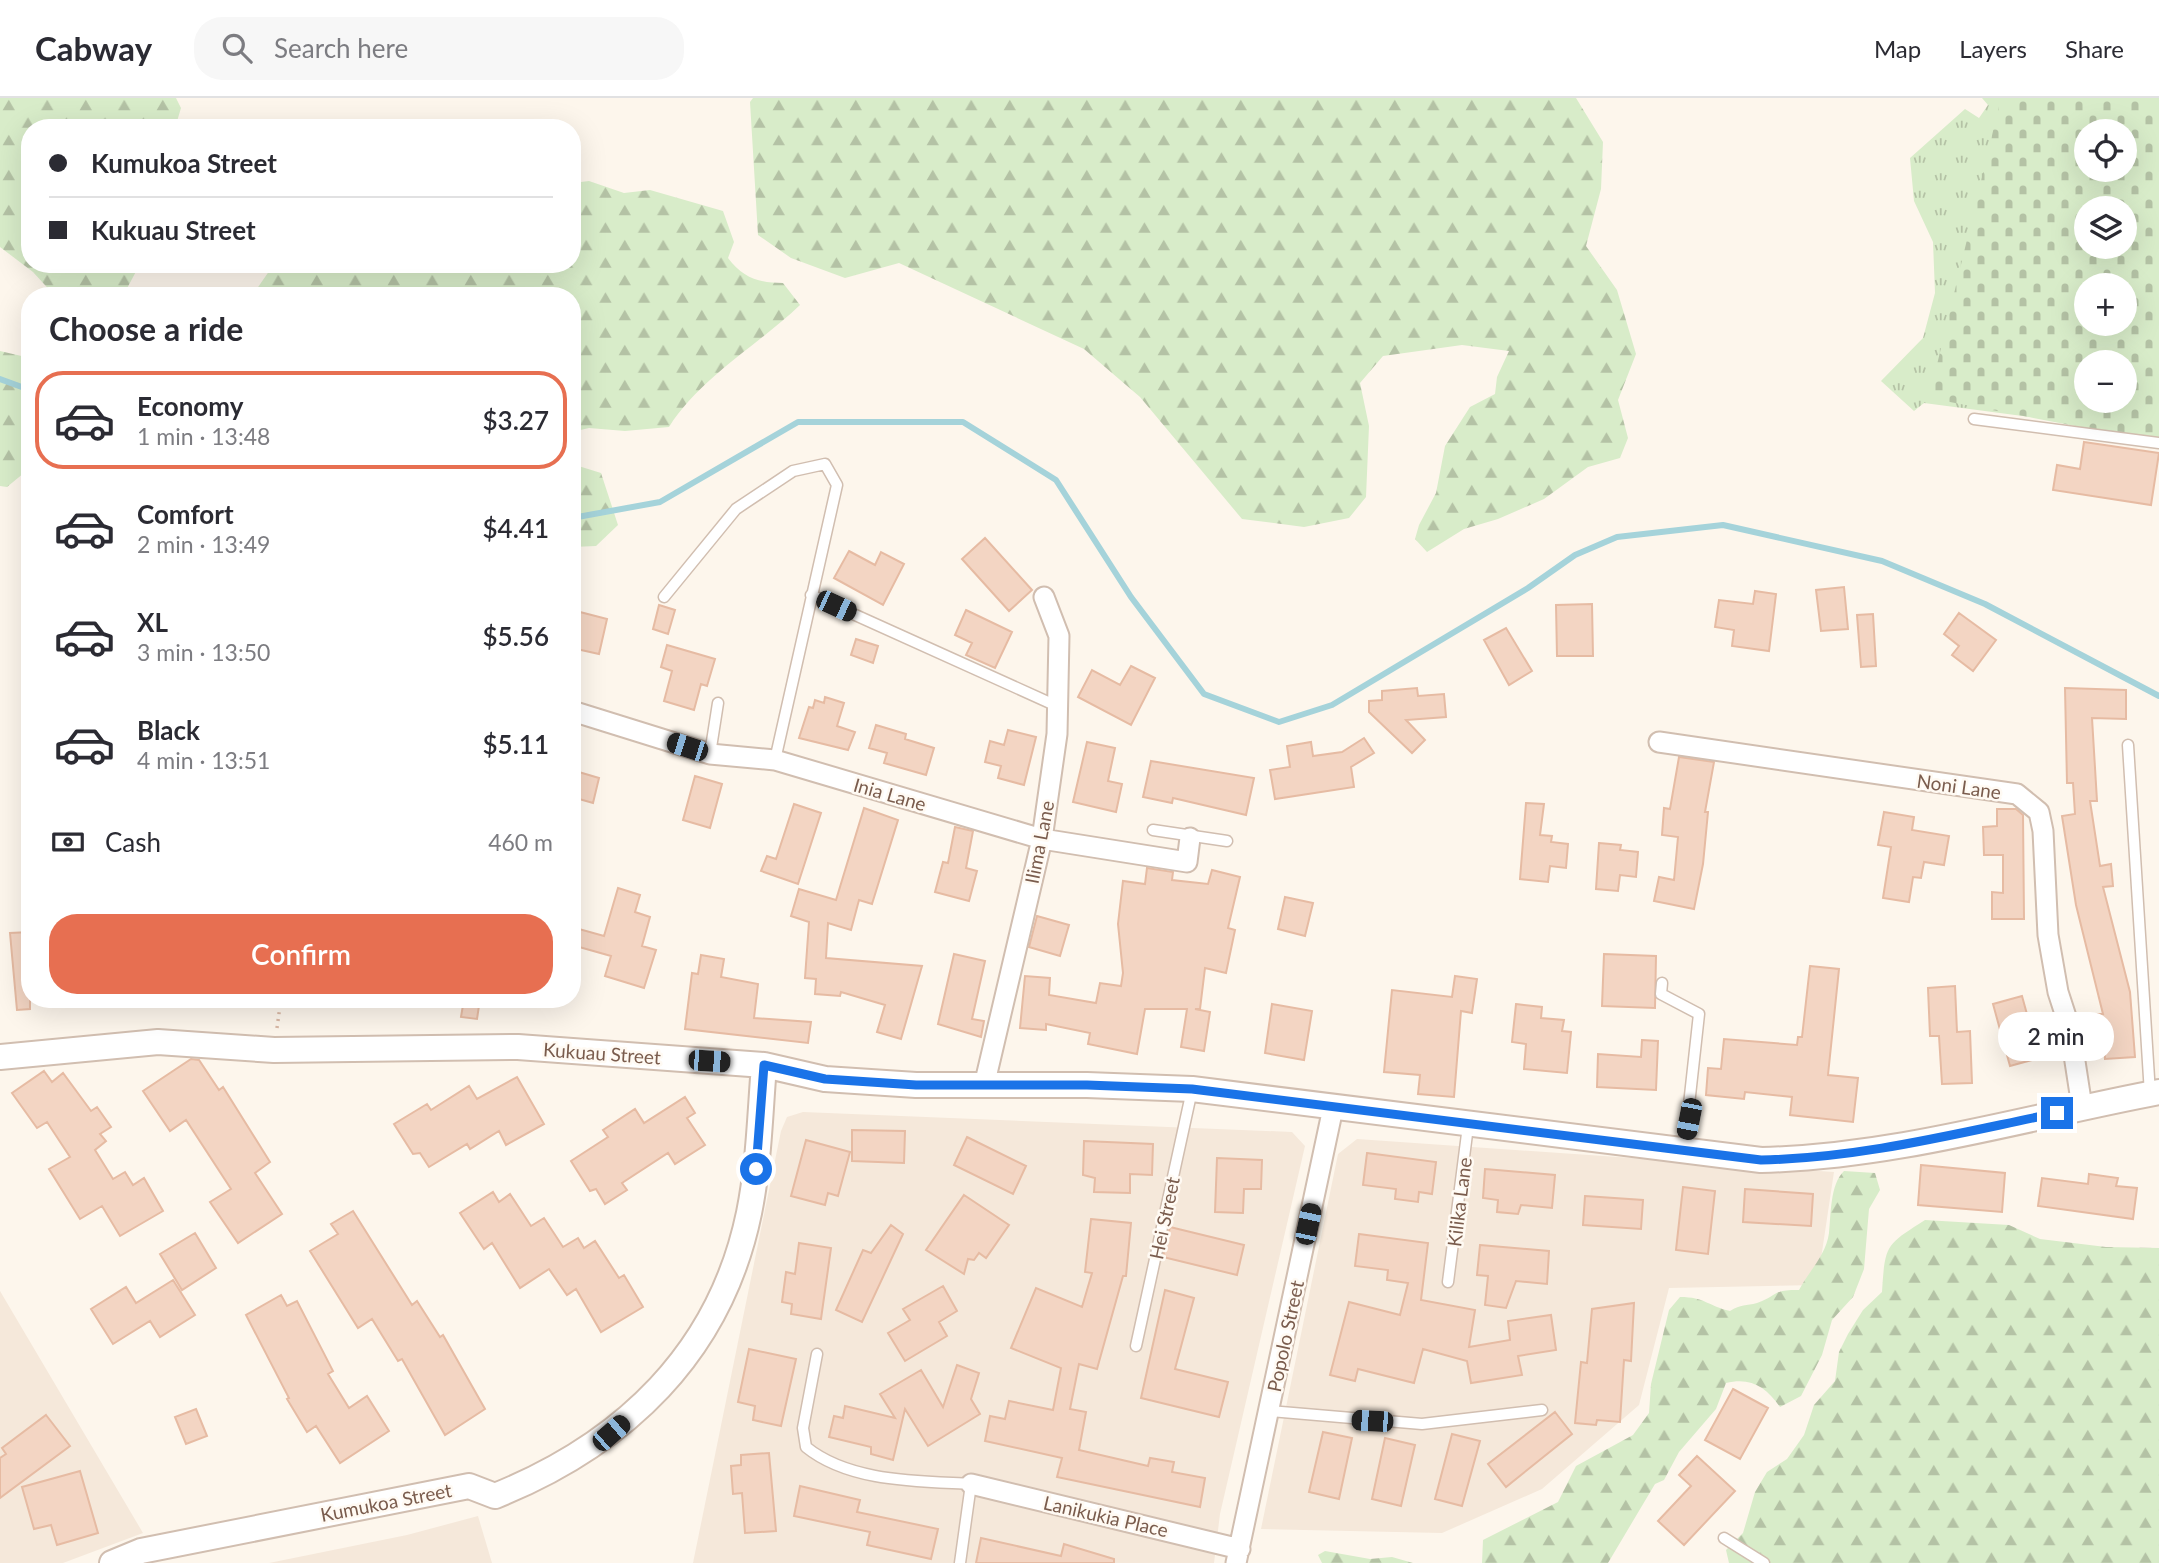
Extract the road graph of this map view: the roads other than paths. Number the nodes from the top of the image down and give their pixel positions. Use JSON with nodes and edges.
{"nodes":[{"id":1,"x":1974,"y":419,"type":"dead end"},
{"id":2,"x":2159,"y":443,"type":"edge"},
{"id":3,"x":811,"y":595,"type":"junction"},
{"id":4,"x":664,"y":597,"type":"dead end"},
{"id":5,"x":1044,"y":597,"type":"dead end"},
{"id":6,"x":718,"y":703,"type":"dead end"},
{"id":7,"x":1059,"y":707,"type":"junction"},
{"id":8,"x":581,"y":713,"type":"edge"},
{"id":9,"x":1658,"y":743,"type":"dead end"},
{"id":10,"x":2128,"y":745,"type":"dead end"},
{"id":11,"x":710,"y":754,"type":"junction"},
{"id":12,"x":775,"y":760,"type":"junction"},
{"id":13,"x":1153,"y":830,"type":"dead end"},
{"id":14,"x":1190,"y":838,"type":"junction"},
{"id":15,"x":1042,"y":839,"type":"junction"},
{"id":16,"x":1227,"y":841,"type":"dead end"},
{"id":17,"x":1662,"y":983,"type":"dead end"},
{"id":18,"x":0,"y":1057,"type":"edge"},
{"id":19,"x":764,"y":1065,"type":"junction"},
{"id":20,"x":984,"y":1086,"type":"junction"},
{"id":21,"x":1192,"y":1089,"type":"junction"},
{"id":22,"x":2154,"y":1093,"type":"edge"},
{"id":23,"x":2082,"y":1107,"type":"junction"},
{"id":24,"x":1333,"y":1108,"type":"junction"},
{"id":25,"x":1469,"y":1122,"type":"junction"},
{"id":26,"x":1684,"y":1150,"type":"junction"},
{"id":27,"x":1448,"y":1282,"type":"dead end"},
{"id":28,"x":1136,"y":1346,"type":"dead end"},
{"id":29,"x":817,"y":1354,"type":"dead end"},
{"id":30,"x":1542,"y":1410,"type":"dead end"},
{"id":31,"x":1269,"y":1411,"type":"junction"},
{"id":32,"x":971,"y":1484,"type":"junction"},
{"id":33,"x":1724,"y":1538,"type":"dead end"},
{"id":34,"x":1238,"y":1556,"type":"edge"},
{"id":35,"x":112,"y":1563,"type":"edge"},
{"id":36,"x":960,"y":1563,"type":"edge"},
{"id":37,"x":1764,"y":1563,"type":"edge"}],
"edges":[{"from":1,"to":2,"type":"lane"},
{"from":3,"to":4,"type":"lane"},
{"from":3,"to":7,"type":"lane"},
{"from":3,"to":12,"type":"lane"},
{"from":5,"to":7,"type":"street","name":"Ilima Lane"},
{"from":6,"to":11,"type":"lane"},
{"from":7,"to":15,"type":"street","name":"Ilima Lane"},
{"from":8,"to":11,"type":"street","name":"Inia Lane"},
{"from":9,"to":23,"type":"street","name":"Noni Lane"},
{"from":10,"to":22,"type":"lane"},
{"from":11,"to":12,"type":"street","name":"Inia Lane"},
{"from":12,"to":15,"type":"street","name":"Inia Lane"},
{"from":13,"to":14,"type":"lane"},
{"from":14,"to":15,"type":"street","name":"Inia Lane"},
{"from":14,"to":16,"type":"lane"},
{"from":15,"to":20,"type":"street","name":"Ilima Lane"},
{"from":17,"to":26,"type":"lane"},
{"from":18,"to":19,"type":"street","name":"Kukuau Street"},
{"from":19,"to":20,"type":"street","name":"Kukuau Street"},
{"from":19,"to":35,"type":"street","name":"Kumukoa Street"},
{"from":20,"to":21,"type":"street","name":"Kukuau Street"},
{"from":21,"to":24,"type":"street","name":"Kukuau Street"},
{"from":21,"to":28,"type":"lane","name":"Hei Street"},
{"from":22,"to":23,"type":"street","name":"Kukuau Street"},
{"from":23,"to":26,"type":"street","name":"Kukuau Street"},
{"from":24,"to":25,"type":"street","name":"Kukuau Street"},
{"from":24,"to":31,"type":"street","name":"Popolo Street"},
{"from":25,"to":26,"type":"street","name":"Kukuau Street"},
{"from":25,"to":27,"type":"lane","name":"Kilika Lane"},
{"from":29,"to":32,"type":"lane"},
{"from":30,"to":31,"type":"lane"},
{"from":31,"to":34,"type":"street","name":"Popolo Street"},
{"from":32,"to":34,"type":"street","name":"Lanikukia Place"},
{"from":32,"to":36,"type":"lane"},
{"from":33,"to":37,"type":"lane"}]}
